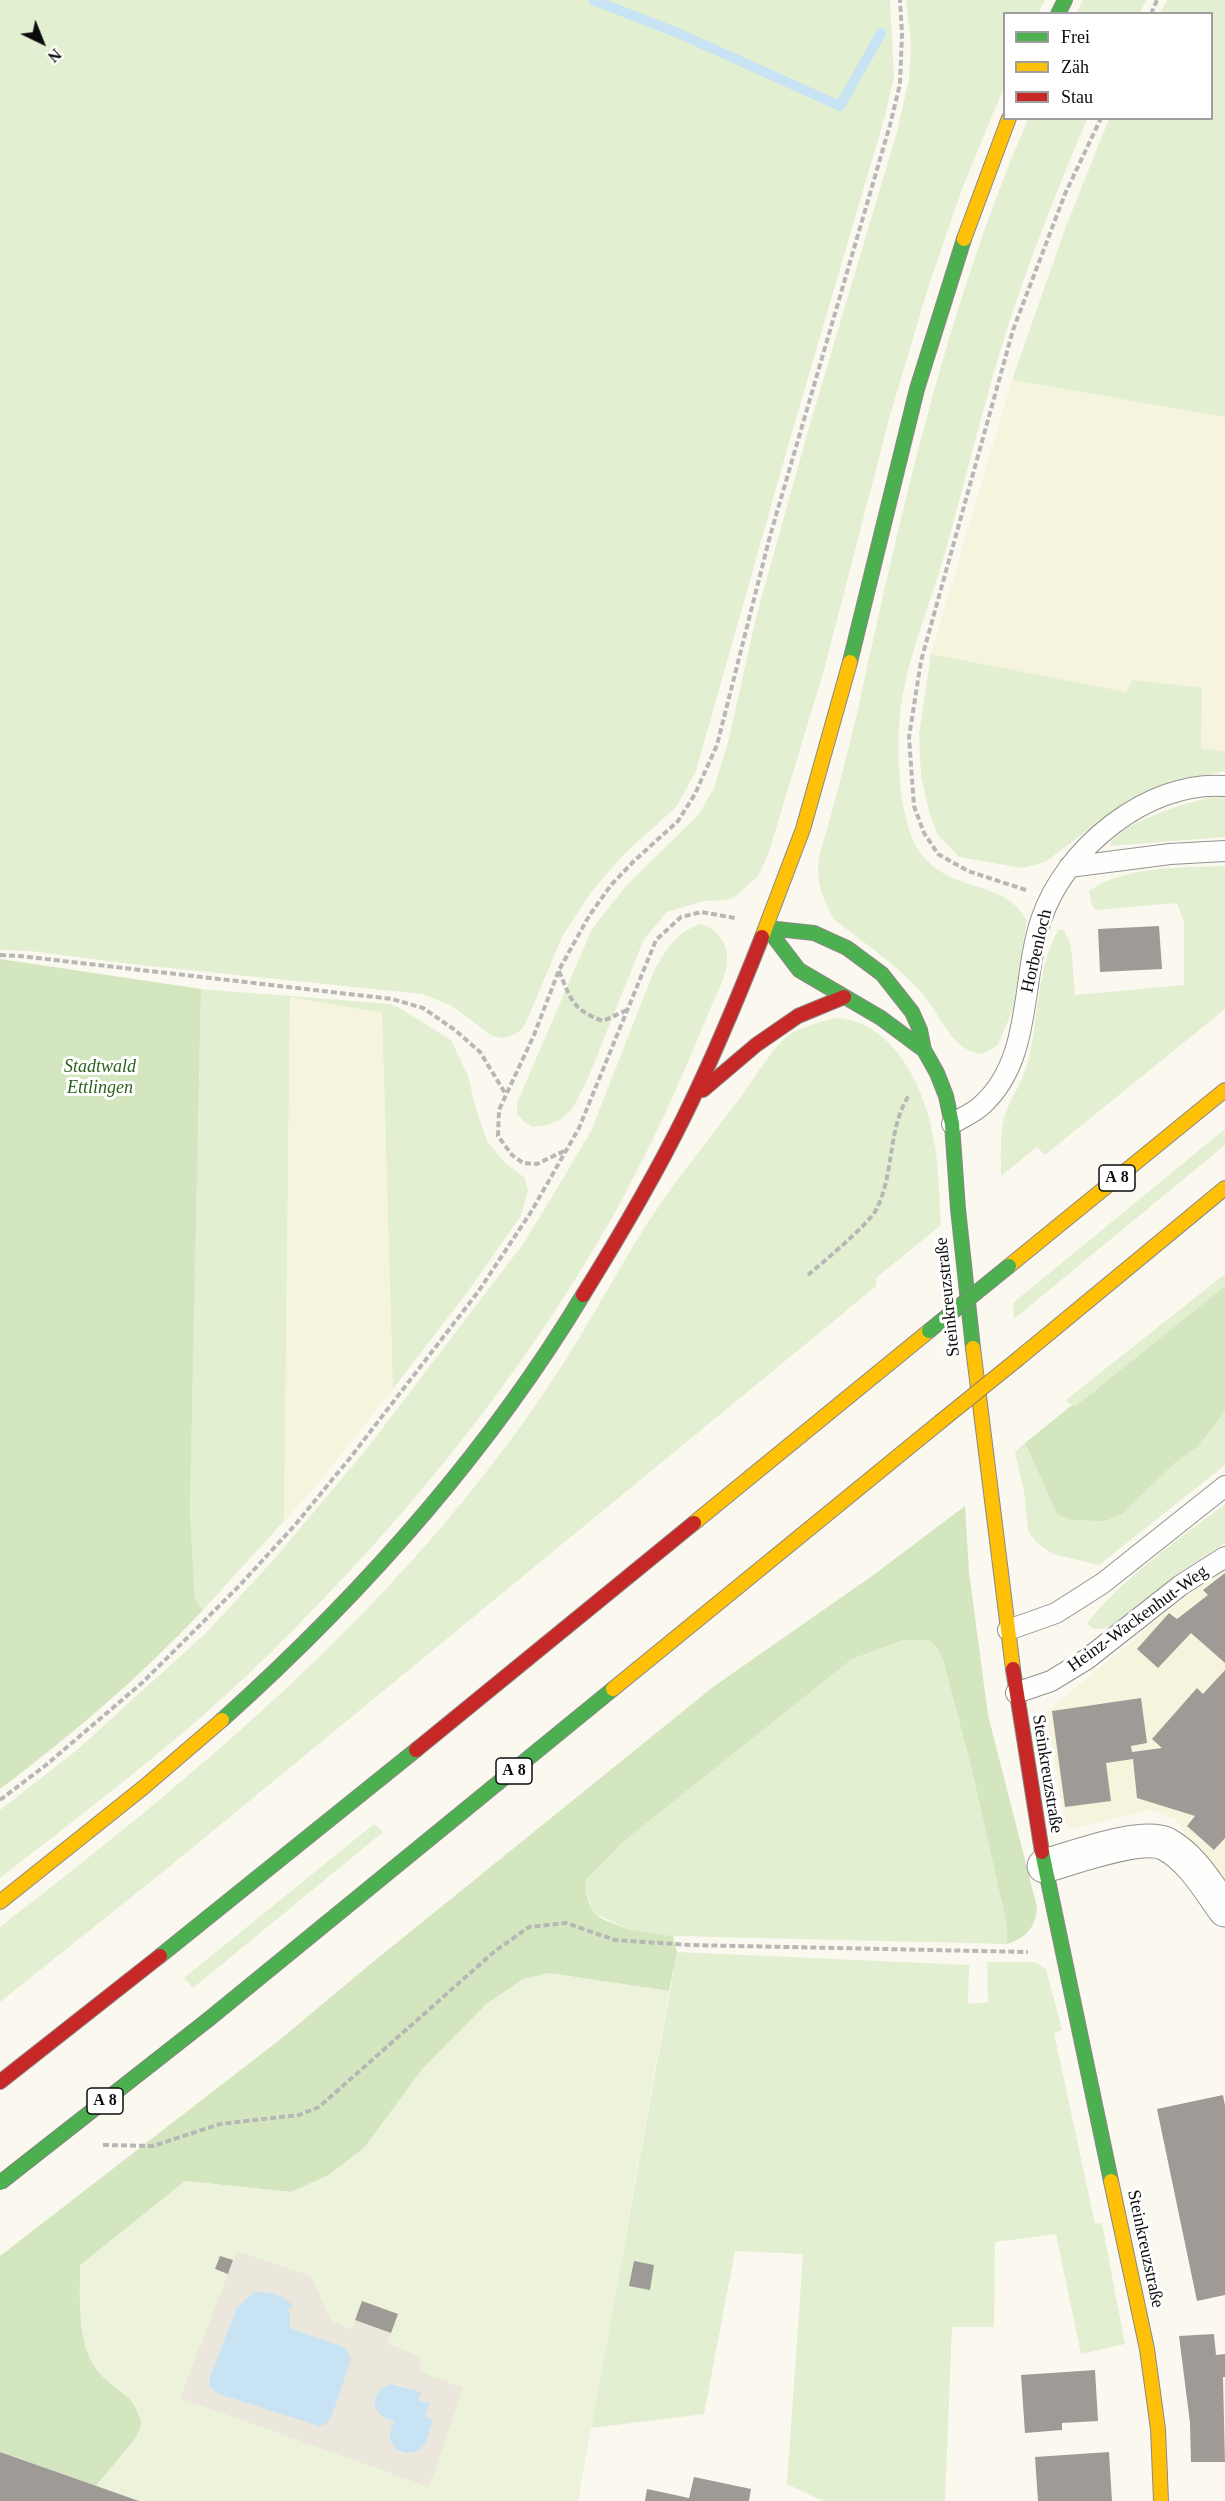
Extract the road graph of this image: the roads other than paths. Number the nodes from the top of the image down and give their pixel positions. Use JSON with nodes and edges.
{"nodes":[{"id":1,"x":1008,"y":120,"type":"edge"},
{"id":2,"x":1225,"y":786,"type":"edge"},
{"id":3,"x":1225,"y":851,"type":"edge"},
{"id":4,"x":1069,"y":867,"type":"junction"},
{"id":5,"x":767,"y":928,"type":"junction"},
{"id":6,"x":844,"y":997,"type":"junction"},
{"id":7,"x":924,"y":1050,"type":"junction"},
{"id":8,"x":1225,"y":1090,"type":"edge"},
{"id":9,"x":694,"y":1097,"type":"junction"},
{"id":10,"x":952,"y":1124,"type":"junction"},
{"id":11,"x":1225,"y":1188,"type":"edge"},
{"id":12,"x":1225,"y":1486,"type":"edge"},
{"id":13,"x":1225,"y":1557,"type":"edge"},
{"id":14,"x":1008,"y":1630,"type":"junction"},
{"id":15,"x":1016,"y":1693,"type":"junction"},
{"id":16,"x":1044,"y":1866,"type":"junction"},
{"id":17,"x":0,"y":1902,"type":"edge"},
{"id":18,"x":1225,"y":1910,"type":"edge"},
{"id":19,"x":0,"y":2082,"type":"edge"},
{"id":20,"x":0,"y":2183,"type":"edge"},
{"id":21,"x":1161,"y":2501,"type":"edge"}],
"edges":[{"from":1,"to":5,"type":"main road"},
{"from":2,"to":4,"type":"lane","name":"Horbenloch"},
{"from":3,"to":4,"type":"lane"},
{"from":4,"to":10,"type":"lane","name":"Horbenloch"},
{"from":5,"to":6,"type":"main road","name":"Steinkreuzstraße"},
{"from":5,"to":7,"type":"main road","name":"Steinkreuzstraße"},
{"from":5,"to":9,"type":"main road"},
{"from":6,"to":7,"type":"main road","name":"Steinkreuzstraße"},
{"from":6,"to":9,"type":"main road"},
{"from":7,"to":10,"type":"main road","name":"Steinkreuzstraße"},
{"from":8,"to":19,"type":"main road","number":"A 8","bridge":true},
{"from":9,"to":17,"type":"main road"},
{"from":10,"to":14,"type":"main road","name":"Steinkreuzstraße"},
{"from":11,"to":20,"type":"main road","number":"A 8","bridge":true},
{"from":12,"to":14,"type":"lane"},
{"from":13,"to":15,"type":"lane","name":"Heinz-Wackenhut-Weg"},
{"from":14,"to":15,"type":"main road","name":"Steinkreuzstraße"},
{"from":15,"to":16,"type":"main road","name":"Steinkreuzstraße"},
{"from":16,"to":18,"type":"street"},
{"from":16,"to":21,"type":"main road","name":"Steinkreuzstraße"}]}
